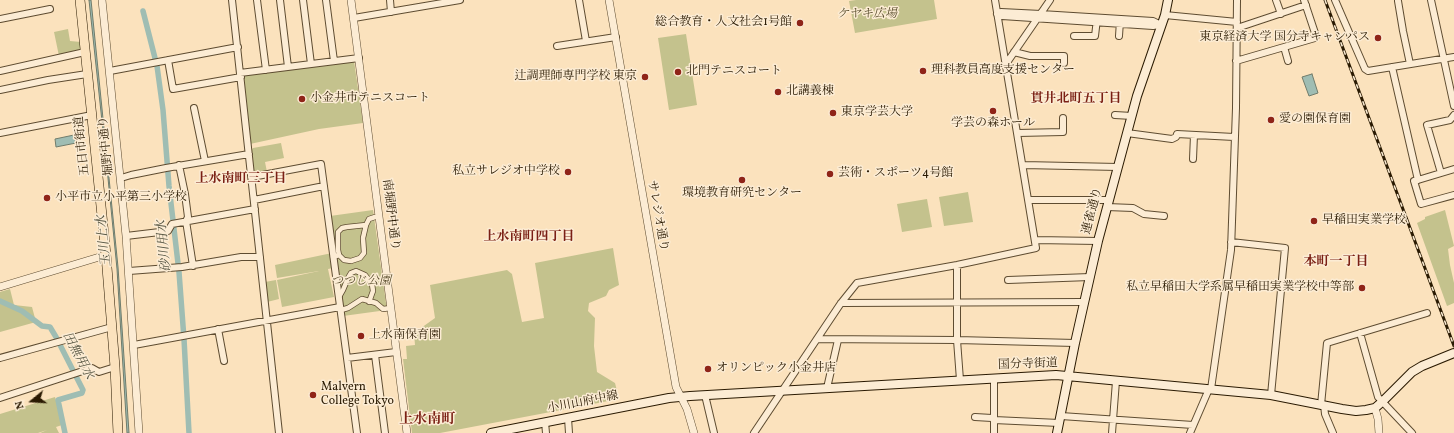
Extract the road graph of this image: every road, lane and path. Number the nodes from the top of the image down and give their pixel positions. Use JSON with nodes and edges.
{"nodes":[{"id":1,"x":80,"y":0,"type":"edge"},
{"id":2,"x":102,"y":0,"type":"edge"},
{"id":3,"x":232,"y":0,"type":"edge"},
{"id":4,"x":257,"y":0,"type":"edge"},
{"id":5,"x":280,"y":0,"type":"edge"},
{"id":6,"x":303,"y":0,"type":"edge"},
{"id":7,"x":326,"y":0,"type":"edge"},
{"id":8,"x":351,"y":0,"type":"edge"},
{"id":9,"x":390,"y":0,"type":"edge"},
{"id":10,"x":420,"y":0,"type":"edge"},
{"id":11,"x":460,"y":0,"type":"edge"},
{"id":12,"x":579,"y":0,"type":"edge"},
{"id":13,"x":610,"y":0,"type":"edge"},
{"id":14,"x":995,"y":0,"type":"edge"},
{"id":15,"x":1050,"y":0,"type":"edge"},
{"id":16,"x":1168,"y":0,"type":"edge"},
{"id":17,"x":1237,"y":0,"type":"edge"},
{"id":18,"x":1276,"y":0,"type":"edge"},
{"id":19,"x":1334,"y":0,"type":"edge"},
{"id":20,"x":1431,"y":0,"type":"edge"},
{"id":21,"x":1398,"y":1,"type":"edge"},
{"id":22,"x":1305,"y":3,"type":"edge"},
{"id":23,"x":420,"y":7,"type":"junction"},
{"id":24,"x":50,"y":9,"type":"dead end"},
{"id":25,"x":392,"y":12,"type":"junction"},
{"id":26,"x":997,"y":14,"type":"junction"},
{"id":27,"x":1281,"y":14,"type":"junction"},
{"id":28,"x":1165,"y":15,"type":"junction"},
{"id":29,"x":1039,"y":16,"type":"junction"},
{"id":30,"x":354,"y":18,"type":"junction"},
{"id":31,"x":0,"y":19,"type":"edge"},
{"id":32,"x":1097,"y":20,"type":"junction"},
{"id":33,"x":1120,"y":21,"type":"junction"},
{"id":34,"x":1161,"y":25,"type":"junction"},
{"id":35,"x":1237,"y":25,"type":"junction"},
{"id":36,"x":1074,"y":36,"type":"dead end"},
{"id":37,"x":1119,"y":36,"type":"dead end"},
{"id":38,"x":616,"y":37,"type":"junction"},
{"id":39,"x":586,"y":41,"type":"junction"},
{"id":40,"x":557,"y":46,"type":"dead end"},
{"id":41,"x":238,"y":47,"type":"junction"},
{"id":42,"x":1284,"y":47,"type":"junction"},
{"id":43,"x":85,"y":52,"type":"junction"},
{"id":44,"x":1014,"y":52,"type":"junction"},
{"id":45,"x":1454,"y":57,"type":"edge"},
{"id":46,"x":359,"y":58,"type":"junction"},
{"id":47,"x":1443,"y":59,"type":"junction"},
{"id":48,"x":168,"y":60,"type":"junction"},
{"id":49,"x":334,"y":61,"type":"junction"},
{"id":50,"x":1236,"y":61,"type":"junction"},
{"id":51,"x":1288,"y":61,"type":"dead end"},
{"id":52,"x":311,"y":64,"type":"junction"},
{"id":53,"x":1006,"y":64,"type":"junction"},
{"id":54,"x":1064,"y":64,"type":"dead end"},
{"id":55,"x":1410,"y":64,"type":"junction"},
{"id":56,"x":288,"y":67,"type":"junction"},
{"id":57,"x":1392,"y":67,"type":"junction"},
{"id":58,"x":266,"y":70,"type":"junction"},
{"id":59,"x":0,"y":71,"type":"edge"},
{"id":60,"x":110,"y":71,"type":"junction"},
{"id":61,"x":87,"y":74,"type":"junction"},
{"id":62,"x":240,"y":75,"type":"junction"},
{"id":63,"x":0,"y":90,"type":"edge"},
{"id":64,"x":1454,"y":106,"type":"edge"},
{"id":65,"x":194,"y":108,"type":"dead end"},
{"id":66,"x":92,"y":115,"type":"junction"},
{"id":67,"x":1115,"y":115,"type":"dead end"},
{"id":68,"x":1454,"y":115,"type":"edge"},
{"id":69,"x":1132,"y":116,"type":"junction"},
{"id":70,"x":1063,"y":118,"type":"dead end"},
{"id":71,"x":0,"y":133,"type":"edge"},
{"id":72,"x":1018,"y":133,"type":"junction"},
{"id":73,"x":1127,"y":133,"type":"junction"},
{"id":74,"x":1194,"y":135,"type":"junction"},
{"id":75,"x":1234,"y":137,"type":"junction"},
{"id":76,"x":249,"y":154,"type":"junction"},
{"id":77,"x":1193,"y":159,"type":"dead end"},
{"id":78,"x":205,"y":161,"type":"junction"},
{"id":79,"x":179,"y":165,"type":"junction"},
{"id":80,"x":1023,"y":165,"type":"junction"},
{"id":81,"x":1118,"y":166,"type":"junction"},
{"id":82,"x":1454,"y":169,"type":"edge"},
{"id":83,"x":1441,"y":173,"type":"junction"},
{"id":84,"x":252,"y":177,"type":"junction"},
{"id":85,"x":121,"y":178,"type":"junction"},
{"id":86,"x":1418,"y":180,"type":"junction"},
{"id":87,"x":324,"y":186,"type":"junction"},
{"id":88,"x":1454,"y":195,"type":"edge"},
{"id":89,"x":254,"y":200,"type":"junction"},
{"id":90,"x":1029,"y":200,"type":"junction"},
{"id":91,"x":1108,"y":204,"type":"junction"},
{"id":92,"x":255,"y":209,"type":"junction"},
{"id":93,"x":1164,"y":216,"type":"dead end"},
{"id":94,"x":375,"y":217,"type":"dead end"},
{"id":95,"x":186,"y":221,"type":"junction"},
{"id":96,"x":366,"y":224,"type":"junction"},
{"id":97,"x":126,"y":236,"type":"junction"},
{"id":98,"x":1035,"y":240,"type":"junction"},
{"id":99,"x":1098,"y":240,"type":"junction"},
{"id":100,"x":1231,"y":242,"type":"junction"},
{"id":101,"x":106,"y":255,"type":"junction"},
{"id":102,"x":336,"y":256,"type":"junction"},
{"id":103,"x":260,"y":257,"type":"junction"},
{"id":104,"x":351,"y":261,"type":"junction"},
{"id":105,"x":957,"y":265,"type":"junction"},
{"id":106,"x":193,"y":266,"type":"junction"},
{"id":107,"x":129,"y":271,"type":"junction"},
{"id":108,"x":354,"y":272,"type":"junction"},
{"id":109,"x":1090,"y":277,"type":"junction"},
{"id":110,"x":1008,"y":280,"type":"dead end"},
{"id":111,"x":0,"y":287,"type":"edge"},
{"id":112,"x":339,"y":297,"type":"junction"},
{"id":113,"x":369,"y":302,"type":"junction"},
{"id":114,"x":1084,"y":302,"type":"junction"},
{"id":115,"x":841,"y":303,"type":"junction"},
{"id":116,"x":957,"y":303,"type":"junction"},
{"id":117,"x":340,"y":308,"type":"junction"},
{"id":118,"x":391,"y":308,"type":"junction"},
{"id":119,"x":1427,"y":313,"type":"dead end"},
{"id":120,"x":267,"y":320,"type":"junction"},
{"id":121,"x":112,"y":327,"type":"junction"},
{"id":122,"x":218,"y":329,"type":"junction"},
{"id":123,"x":1360,"y":333,"type":"junction"},
{"id":124,"x":817,"y":339,"type":"junction"},
{"id":125,"x":838,"y":340,"type":"junction"},
{"id":126,"x":956,"y":340,"type":"junction"},
{"id":127,"x":1075,"y":342,"type":"junction"},
{"id":128,"x":134,"y":345,"type":"junction"},
{"id":129,"x":396,"y":352,"type":"junction"},
{"id":130,"x":1454,"y":353,"type":"edge"},
{"id":131,"x":375,"y":355,"type":"junction"},
{"id":132,"x":0,"y":358,"type":"edge"},
{"id":133,"x":347,"y":358,"type":"junction"},
{"id":134,"x":224,"y":361,"type":"dead end"},
{"id":135,"x":115,"y":367,"type":"junction"},
{"id":136,"x":1068,"y":376,"type":"junction"},
{"id":137,"x":994,"y":378,"type":"junction"},
{"id":138,"x":960,"y":380,"type":"junction"},
{"id":139,"x":1116,"y":381,"type":"junction"},
{"id":140,"x":827,"y":388,"type":"junction"},
{"id":141,"x":1210,"y":389,"type":"junction"},
{"id":142,"x":781,"y":391,"type":"junction"},
{"id":143,"x":705,"y":395,"type":"junction"},
{"id":144,"x":1271,"y":395,"type":"junction"},
{"id":145,"x":680,"y":397,"type":"junction"},
{"id":146,"x":0,"y":398,"type":"edge"},
{"id":147,"x":1383,"y":401,"type":"junction"},
{"id":148,"x":1322,"y":405,"type":"junction"},
{"id":149,"x":1375,"y":408,"type":"junction"},
{"id":150,"x":975,"y":417,"type":"dead end"},
{"id":151,"x":568,"y":418,"type":"junction"},
{"id":152,"x":994,"y":420,"type":"junction"},
{"id":153,"x":1060,"y":420,"type":"junction"},
{"id":154,"x":1113,"y":420,"type":"junction"},
{"id":155,"x":545,"y":422,"type":"junction"},
{"id":156,"x":1193,"y":425,"type":"junction"},
{"id":157,"x":118,"y":433,"type":"edge"},
{"id":158,"x":139,"y":433,"type":"edge"},
{"id":159,"x":279,"y":433,"type":"edge"},
{"id":160,"x":357,"y":433,"type":"edge"},
{"id":161,"x":385,"y":433,"type":"edge"},
{"id":162,"x":407,"y":433,"type":"edge"},
{"id":163,"x":491,"y":433,"type":"edge"},
{"id":164,"x":546,"y":433,"type":"edge"},
{"id":165,"x":569,"y":433,"type":"edge"},
{"id":166,"x":694,"y":433,"type":"edge"},
{"id":167,"x":714,"y":433,"type":"edge"},
{"id":168,"x":754,"y":433,"type":"edge"},
{"id":169,"x":994,"y":433,"type":"edge"},
{"id":170,"x":1057,"y":433,"type":"edge"},
{"id":171,"x":1112,"y":433,"type":"edge"},
{"id":172,"x":1190,"y":433,"type":"edge"},
{"id":173,"x":1333,"y":433,"type":"edge"},
{"id":174,"x":1379,"y":433,"type":"edge"},
{"id":175,"x":1412,"y":433,"type":"edge"}],
"edges":[{"from":1,"to":43,"type":"main road","name":"五日市街道"},
{"from":2,"to":60,"type":"street","name":"堀野中通り"},
{"from":3,"to":41,"type":"street"},
{"from":4,"to":58,"type":"street"},
{"from":5,"to":56,"type":"street"},
{"from":6,"to":52,"type":"street"},
{"from":7,"to":49,"type":"street"},
{"from":8,"to":30,"type":"street","name":"南堀野中通り"},
{"from":9,"to":25,"type":"street"},
{"from":10,"to":23,"type":"street"},
{"from":11,"to":23,"type":"street"},
{"from":12,"to":39,"type":"street"},
{"from":13,"to":38,"type":"street","name":"サレジオ通り"},
{"from":14,"to":26,"type":"street"},
{"from":15,"to":29,"type":"street"},
{"from":16,"to":28,"type":"main road","name":"連雀通り"},
{"from":17,"to":35,"type":"street"},
{"from":18,"to":27,"type":"street"},
{"from":19,"to":57,"type":"street"},
{"from":20,"to":47,"type":"street"},
{"from":21,"to":55,"type":"street"},
{"from":22,"to":27,"type":"street"},
{"from":22,"to":42,"type":"street"},
{"from":23,"to":25,"type":"street"},
{"from":24,"to":31,"type":"street"},
{"from":25,"to":30,"type":"street"},
{"from":26,"to":29,"type":"street"},
{"from":26,"to":53,"type":"street"},
{"from":27,"to":35,"type":"street"},
{"from":28,"to":34,"type":"main road","name":"連雀通り"},
{"from":28,"to":35,"type":"street"},
{"from":29,"to":32,"type":"street"},
{"from":29,"to":44,"type":"street"},
{"from":30,"to":46,"type":"street","name":"南堀野中通り"},
{"from":32,"to":33,"type":"street"},
{"from":32,"to":36,"type":"street"},
{"from":33,"to":34,"type":"street"},
{"from":33,"to":37,"type":"street"},
{"from":34,"to":69,"type":"main road","name":"連雀通り"},
{"from":35,"to":50,"type":"street"},
{"from":38,"to":39,"type":"street"},
{"from":38,"to":145,"type":"street","name":"サレジオ通り"},
{"from":39,"to":40,"type":"street"},
{"from":41,"to":48,"type":"street"},
{"from":41,"to":62,"type":"street"},
{"from":42,"to":50,"type":"street"},
{"from":42,"to":51,"type":"street"},
{"from":43,"to":59,"type":"street"},
{"from":43,"to":61,"type":"main road","name":"五日市街道"},
{"from":44,"to":53,"type":"street"},
{"from":44,"to":54,"type":"street"},
{"from":45,"to":47,"type":"street"},
{"from":46,"to":49,"type":"street"},
{"from":46,"to":118,"type":"street","name":"南堀野中通り"},
{"from":47,"to":55,"type":"street"},
{"from":47,"to":64,"type":"street"},
{"from":48,"to":60,"type":"street"},
{"from":48,"to":62,"type":"street"},
{"from":49,"to":52,"type":"street"},
{"from":50,"to":75,"type":"street"},
{"from":52,"to":56,"type":"street"},
{"from":53,"to":72,"type":"street"},
{"from":55,"to":57,"type":"street"},
{"from":56,"to":58,"type":"street"},
{"from":57,"to":86,"type":"street"},
{"from":58,"to":62,"type":"street"},
{"from":60,"to":85,"type":"street","name":"堀野中通り"},
{"from":61,"to":63,"type":"street"},
{"from":61,"to":66,"type":"main road","name":"五日市街道"},
{"from":62,"to":76,"type":"street"},
{"from":65,"to":78,"type":"street"},
{"from":66,"to":71,"type":"street"},
{"from":66,"to":101,"type":"main road","name":"五日市街道"},
{"from":67,"to":69,"type":"street"},
{"from":68,"to":83,"type":"street"},
{"from":69,"to":73,"type":"main road","name":"連雀通り"},
{"from":70,"to":72,"type":"street"},
{"from":72,"to":80,"type":"street"},
{"from":73,"to":74,"type":"street"},
{"from":73,"to":81,"type":"main road","name":"連雀通り"},
{"from":74,"to":75,"type":"street"},
{"from":74,"to":77,"type":"street"},
{"from":75,"to":100,"type":"street"},
{"from":76,"to":78,"type":"street"},
{"from":76,"to":84,"type":"street"},
{"from":78,"to":79,"type":"street"},
{"from":79,"to":85,"type":"street"},
{"from":79,"to":95,"type":"street"},
{"from":80,"to":81,"type":"street"},
{"from":80,"to":90,"type":"street"},
{"from":81,"to":91,"type":"main road","name":"連雀通り"},
{"from":82,"to":83,"type":"street"},
{"from":83,"to":86,"type":"street"},
{"from":84,"to":87,"type":"street"},
{"from":84,"to":89,"type":"street"},
{"from":85,"to":97,"type":"street","name":"堀野中通り"},
{"from":86,"to":88,"type":"street"},
{"from":87,"to":89,"type":"street"},
{"from":87,"to":102,"type":"street"},
{"from":89,"to":92,"type":"street"},
{"from":90,"to":91,"type":"street"},
{"from":90,"to":98,"type":"street"},
{"from":91,"to":93,"type":"street"},
{"from":91,"to":99,"type":"main road","name":"連雀通り"},
{"from":92,"to":95,"type":"street"},
{"from":92,"to":103,"type":"street"},
{"from":94,"to":96,"type":"street"},
{"from":95,"to":97,"type":"street"},
{"from":95,"to":106,"type":"street"},
{"from":96,"to":102,"type":"street"},
{"from":96,"to":104,"type":"street"},
{"from":97,"to":107,"type":"street","name":"堀野中通り"},
{"from":98,"to":99,"type":"street"},
{"from":98,"to":105,"type":"street"},
{"from":99,"to":109,"type":"main road","name":"連雀通り"},
{"from":100,"to":141,"type":"street"},
{"from":100,"to":144,"type":"street"},
{"from":101,"to":111,"type":"street"},
{"from":101,"to":121,"type":"main road","name":"五日市街道"},
{"from":102,"to":104,"type":"street"},
{"from":102,"to":112,"type":"street"},
{"from":103,"to":106,"type":"street"},
{"from":103,"to":120,"type":"street"},
{"from":104,"to":108,"type":"street"},
{"from":105,"to":115,"type":"street"},
{"from":105,"to":116,"type":"street"},
{"from":106,"to":107,"type":"street"},
{"from":107,"to":128,"type":"street","name":"堀野中通り"},
{"from":108,"to":112,"type":"street"},
{"from":108,"to":113,"type":"street"},
{"from":109,"to":110,"type":"street"},
{"from":109,"to":114,"type":"main road","name":"連雀通り"},
{"from":112,"to":117,"type":"street"},
{"from":113,"to":117,"type":"street"},
{"from":113,"to":118,"type":"street"},
{"from":114,"to":116,"type":"street"},
{"from":114,"to":127,"type":"main road","name":"連雀通り"},
{"from":115,"to":116,"type":"street"},
{"from":115,"to":124,"type":"street"},
{"from":116,"to":126,"type":"street"},
{"from":117,"to":120,"type":"street"},
{"from":117,"to":133,"type":"street"},
{"from":118,"to":129,"type":"street","name":"南堀野中通り"},
{"from":119,"to":123,"type":"street"},
{"from":120,"to":122,"type":"street"},
{"from":120,"to":159,"type":"street"},
{"from":121,"to":132,"type":"street"},
{"from":121,"to":135,"type":"main road","name":"五日市街道"},
{"from":122,"to":128,"type":"street"},
{"from":122,"to":134,"type":"street"},
{"from":123,"to":147,"type":"street"},
{"from":123,"to":148,"type":"street"},
{"from":124,"to":125,"type":"street"},
{"from":124,"to":142,"type":"street"},
{"from":125,"to":126,"type":"street"},
{"from":125,"to":140,"type":"street"},
{"from":126,"to":127,"type":"street"},
{"from":126,"to":138,"type":"street"},
{"from":127,"to":136,"type":"main road","name":"連雀通り"},
{"from":128,"to":158,"type":"street","name":"堀野中通り"},
{"from":129,"to":131,"type":"street"},
{"from":129,"to":162,"type":"street","name":"南堀野中通り"},
{"from":130,"to":147,"type":"main road"},
{"from":131,"to":133,"type":"street"},
{"from":131,"to":161,"type":"street"},
{"from":133,"to":160,"type":"street"},
{"from":135,"to":146,"type":"street"},
{"from":135,"to":157,"type":"main road","name":"五日市街道"},
{"from":136,"to":137,"type":"main road","name":"国分寺街道"},
{"from":136,"to":139,"type":"main road","name":"国分寺街道"},
{"from":136,"to":153,"type":"main road","name":"連雀通り"},
{"from":137,"to":138,"type":"main road","name":"国分寺街道"},
{"from":137,"to":152,"type":"street"},
{"from":138,"to":140,"type":"main road","name":"国分寺街道"},
{"from":139,"to":141,"type":"main road","name":"国分寺街道"},
{"from":139,"to":154,"type":"street"},
{"from":140,"to":142,"type":"main road","name":"国分寺街道"},
{"from":141,"to":144,"type":"main road","name":"国分寺街道"},
{"from":141,"to":156,"type":"street"},
{"from":142,"to":143,"type":"main road","name":"国分寺街道"},
{"from":142,"to":168,"type":"street"},
{"from":143,"to":145,"type":"main road","name":"国分寺街道"},
{"from":143,"to":167,"type":"street"},
{"from":144,"to":148,"type":"main road","name":"国分寺街道"},
{"from":145,"to":151,"type":"main road","name":"小川山府中線"},
{"from":145,"to":166,"type":"street","name":"サレジオ通り"},
{"from":147,"to":149,"type":"main road"},
{"from":147,"to":175,"type":"street"},
{"from":148,"to":149,"type":"main road","name":"国分寺街道"},
{"from":148,"to":173,"type":"street"},
{"from":149,"to":174,"type":"street"},
{"from":150,"to":152,"type":"street"},
{"from":151,"to":155,"type":"main road","name":"小川山府中線"},
{"from":151,"to":165,"type":"street"},
{"from":152,"to":153,"type":"street"},
{"from":152,"to":169,"type":"street"},
{"from":153,"to":154,"type":"street"},
{"from":153,"to":170,"type":"main road","name":"連雀通り"},
{"from":154,"to":156,"type":"street"},
{"from":154,"to":171,"type":"street"},
{"from":155,"to":163,"type":"main road","name":"小川山府中線"},
{"from":155,"to":164,"type":"street"},
{"from":156,"to":172,"type":"street"}]}
